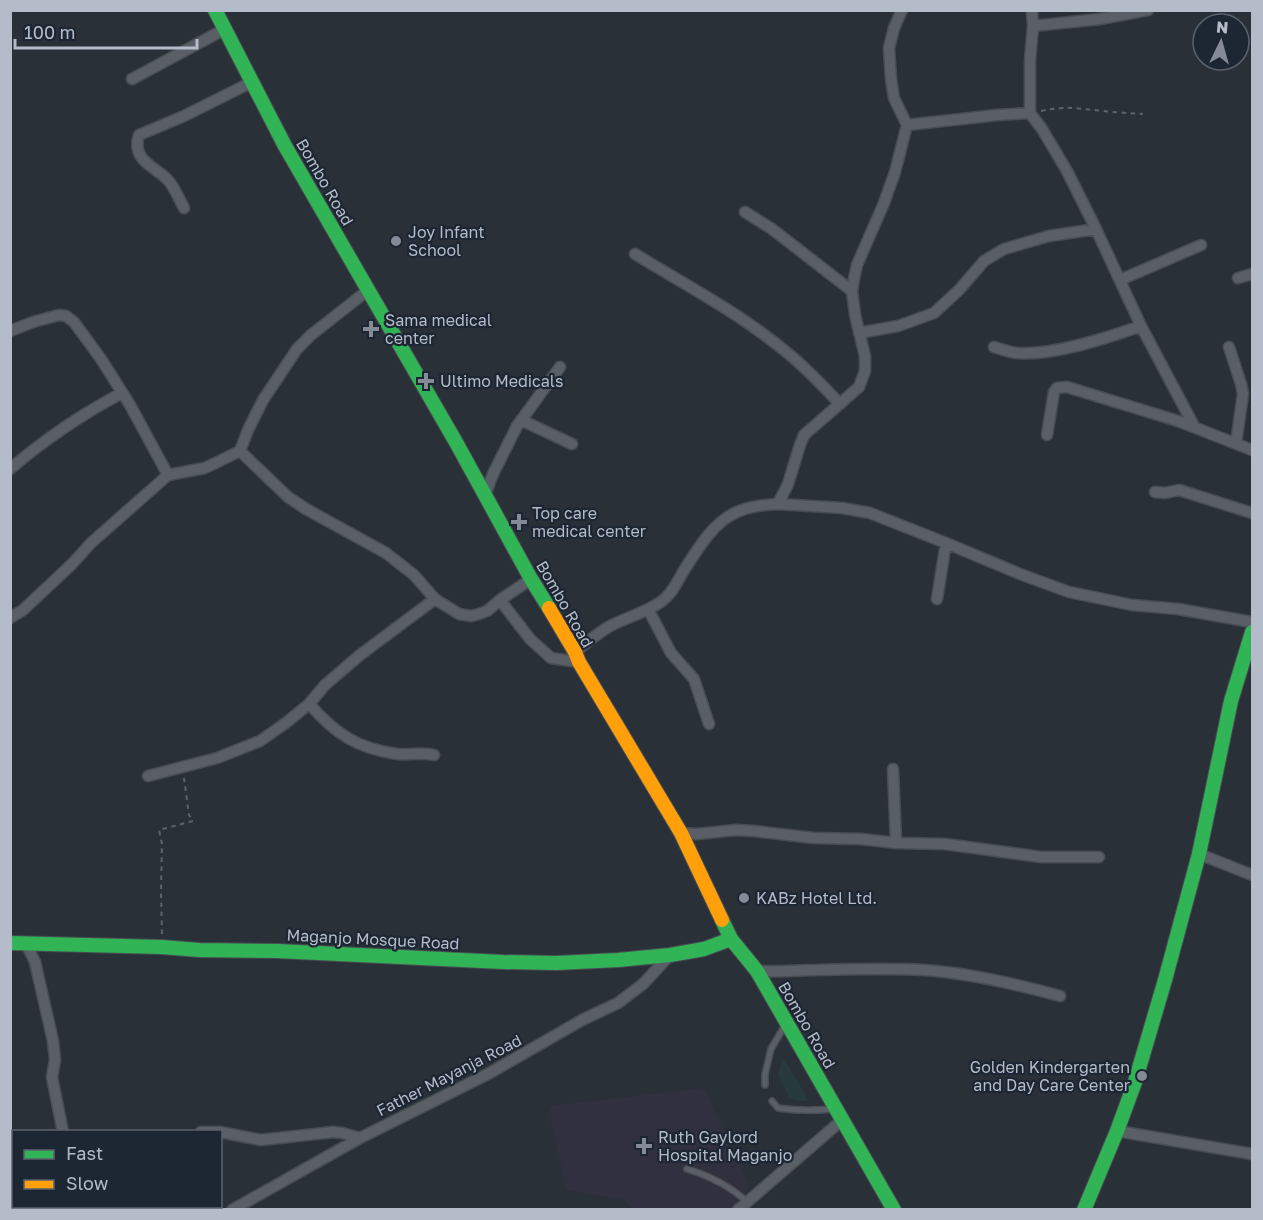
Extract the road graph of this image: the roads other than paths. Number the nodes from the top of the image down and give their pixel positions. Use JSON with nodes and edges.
{"nodes":[{"id":1,"x":215,"y":10,"type":"edge"},
{"id":2,"x":902,"y":10,"type":"edge"},
{"id":3,"x":1032,"y":10,"type":"edge"},
{"id":4,"x":1148,"y":10,"type":"edge"},
{"id":5,"x":1033,"y":26,"type":"junction"},
{"id":6,"x":225,"y":30,"type":"junction"},
{"id":7,"x":132,"y":79,"type":"dead end"},
{"id":8,"x":252,"y":82,"type":"junction"},
{"id":9,"x":1030,"y":113,"type":"junction"},
{"id":10,"x":908,"y":125,"type":"junction"},
{"id":11,"x":184,"y":208,"type":"dead end"},
{"id":12,"x":745,"y":212,"type":"dead end"},
{"id":13,"x":1096,"y":229,"type":"junction"},
{"id":14,"x":1201,"y":245,"type":"dead end"},
{"id":15,"x":635,"y":254,"type":"dead end"},
{"id":16,"x":1252,"y":274,"type":"edge"},
{"id":17,"x":1238,"y":278,"type":"dead end"},
{"id":18,"x":1120,"y":280,"type":"junction"},
{"id":19,"x":367,"y":291,"type":"junction"},
{"id":20,"x":852,"y":291,"type":"junction"},
{"id":21,"x":1141,"y":326,"type":"junction"},
{"id":22,"x":10,"y":331,"type":"edge"},
{"id":23,"x":859,"y":333,"type":"junction"},
{"id":24,"x":994,"y":347,"type":"dead end"},
{"id":25,"x":1229,"y":347,"type":"dead end"},
{"id":26,"x":560,"y":367,"type":"dead end"},
{"id":27,"x":122,"y":393,"type":"junction"},
{"id":28,"x":840,"y":404,"type":"junction"},
{"id":29,"x":521,"y":420,"type":"junction"},
{"id":30,"x":1194,"y":426,"type":"junction"},
{"id":31,"x":1047,"y":435,"type":"dead end"},
{"id":32,"x":1236,"y":443,"type":"junction"},
{"id":33,"x":572,"y":444,"type":"dead end"},
{"id":34,"x":1252,"y":450,"type":"edge"},
{"id":35,"x":240,"y":451,"type":"junction"},
{"id":36,"x":10,"y":469,"type":"edge"},
{"id":37,"x":168,"y":475,"type":"junction"},
{"id":38,"x":1155,"y":492,"type":"dead end"},
{"id":39,"x":485,"y":495,"type":"junction"},
{"id":40,"x":778,"y":504,"type":"junction"},
{"id":41,"x":1252,"y":513,"type":"edge"},
{"id":42,"x":946,"y":543,"type":"junction"},
{"id":43,"x":531,"y":579,"type":"junction"},
{"id":44,"x":435,"y":599,"type":"junction"},
{"id":45,"x":937,"y":599,"type":"dead end"},
{"id":46,"x":500,"y":600,"type":"junction"},
{"id":47,"x":648,"y":609,"type":"junction"},
{"id":48,"x":10,"y":618,"type":"edge"},
{"id":49,"x":1252,"y":622,"type":"edge"},
{"id":50,"x":1252,"y":632,"type":"edge"},
{"id":51,"x":577,"y":657,"type":"junction"},
{"id":52,"x":309,"y":704,"type":"junction"},
{"id":53,"x":709,"y":724,"type":"dead end"},
{"id":54,"x":434,"y":755,"type":"dead end"},
{"id":55,"x":892,"y":769,"type":"dead end"},
{"id":56,"x":148,"y":776,"type":"dead end"},
{"id":57,"x":681,"y":833,"type":"junction"},
{"id":58,"x":896,"y":843,"type":"junction"},
{"id":59,"x":1199,"y":854,"type":"junction"},
{"id":60,"x":1098,"y":857,"type":"dead end"},
{"id":61,"x":1252,"y":875,"type":"edge"},
{"id":62,"x":731,"y":939,"type":"junction"},
{"id":63,"x":10,"y":943,"type":"edge"},
{"id":64,"x":26,"y":944,"type":"junction"},
{"id":65,"x":670,"y":955,"type":"junction"},
{"id":66,"x":757,"y":971,"type":"junction"},
{"id":67,"x":1060,"y":996,"type":"dead end"},
{"id":68,"x":787,"y":1023,"type":"junction"},
{"id":69,"x":765,"y":1085,"type":"dead end"},
{"id":70,"x":772,"y":1101,"type":"dead end"},
{"id":71,"x":838,"y":1114,"type":"junction"},
{"id":72,"x":63,"y":1130,"type":"edge"},
{"id":73,"x":1117,"y":1131,"type":"junction"},
{"id":74,"x":222,"y":1133,"type":"edge"},
{"id":75,"x":360,"y":1138,"type":"junction"},
{"id":76,"x":1252,"y":1154,"type":"edge"},
{"id":77,"x":687,"y":1169,"type":"dead end"},
{"id":78,"x":743,"y":1206,"type":"edge"},
{"id":79,"x":232,"y":1209,"type":"edge"},
{"id":80,"x":894,"y":1209,"type":"edge"},
{"id":81,"x":1084,"y":1209,"type":"edge"}],
"edges":[{"from":1,"to":6,"type":"main road","name":"Bombo Road"},
{"from":2,"to":10,"type":"street"},
{"from":3,"to":5,"type":"street"},
{"from":4,"to":5,"type":"street"},
{"from":5,"to":9,"type":"street"},
{"from":6,"to":7,"type":"street"},
{"from":6,"to":8,"type":"main road","name":"Bombo Road"},
{"from":8,"to":11,"type":"street"},
{"from":8,"to":19,"type":"main road","name":"Bombo Road"},
{"from":9,"to":10,"type":"street"},
{"from":9,"to":13,"type":"street"},
{"from":10,"to":20,"type":"street"},
{"from":12,"to":20,"type":"street"},
{"from":13,"to":18,"type":"street"},
{"from":13,"to":23,"type":"street"},
{"from":14,"to":18,"type":"street"},
{"from":15,"to":28,"type":"street"},
{"from":16,"to":17,"type":"street"},
{"from":18,"to":21,"type":"street"},
{"from":19,"to":35,"type":"street"},
{"from":19,"to":39,"type":"main road","name":"Bombo Road"},
{"from":20,"to":23,"type":"street"},
{"from":21,"to":24,"type":"street"},
{"from":21,"to":30,"type":"street"},
{"from":22,"to":27,"type":"street"},
{"from":23,"to":28,"type":"street"},
{"from":25,"to":32,"type":"street"},
{"from":26,"to":29,"type":"street"},
{"from":27,"to":36,"type":"street"},
{"from":27,"to":37,"type":"street"},
{"from":28,"to":40,"type":"street"},
{"from":29,"to":33,"type":"street"},
{"from":29,"to":39,"type":"street"},
{"from":30,"to":31,"type":"street"},
{"from":30,"to":32,"type":"street"},
{"from":32,"to":34,"type":"street"},
{"from":35,"to":37,"type":"street"},
{"from":35,"to":44,"type":"street"},
{"from":37,"to":48,"type":"street"},
{"from":38,"to":41,"type":"street"},
{"from":39,"to":43,"type":"main road","name":"Bombo Road"},
{"from":40,"to":42,"type":"street"},
{"from":40,"to":47,"type":"street"},
{"from":42,"to":45,"type":"street"},
{"from":42,"to":49,"type":"street"},
{"from":43,"to":46,"type":"street"},
{"from":43,"to":51,"type":"main road","name":"Bombo Road"},
{"from":44,"to":46,"type":"street"},
{"from":44,"to":52,"type":"street"},
{"from":46,"to":51,"type":"street"},
{"from":47,"to":51,"type":"street"},
{"from":47,"to":53,"type":"street"},
{"from":50,"to":59,"type":"main road"},
{"from":51,"to":57,"type":"main road","name":"Bombo Road"},
{"from":52,"to":54,"type":"street"},
{"from":52,"to":56,"type":"street"},
{"from":55,"to":58,"type":"street"},
{"from":57,"to":58,"type":"street"},
{"from":57,"to":62,"type":"main road","name":"Bombo Road"},
{"from":58,"to":60,"type":"street"},
{"from":59,"to":61,"type":"street"},
{"from":59,"to":73,"type":"main road"},
{"from":62,"to":65,"type":"main road","name":"Maganjo Mosque Road"},
{"from":62,"to":66,"type":"main road","name":"Bombo Road"},
{"from":63,"to":64,"type":"main road","name":"Maganjo Mosque Road"},
{"from":64,"to":65,"type":"main road","name":"Maganjo Mosque Road"},
{"from":64,"to":72,"type":"street"},
{"from":65,"to":75,"type":"street","name":"Father Mayanja Road"},
{"from":66,"to":67,"type":"street"},
{"from":66,"to":68,"type":"main road","name":"Bombo Road"},
{"from":68,"to":69,"type":"lane"},
{"from":68,"to":71,"type":"main road","name":"Bombo Road"},
{"from":70,"to":71,"type":"lane"},
{"from":71,"to":78,"type":"street"},
{"from":71,"to":80,"type":"main road","name":"Bombo Road"},
{"from":73,"to":76,"type":"street"},
{"from":73,"to":81,"type":"main road"},
{"from":74,"to":75,"type":"street"},
{"from":75,"to":79,"type":"street","name":"Father Mayanja Road"},
{"from":77,"to":78,"type":"lane"}]}
